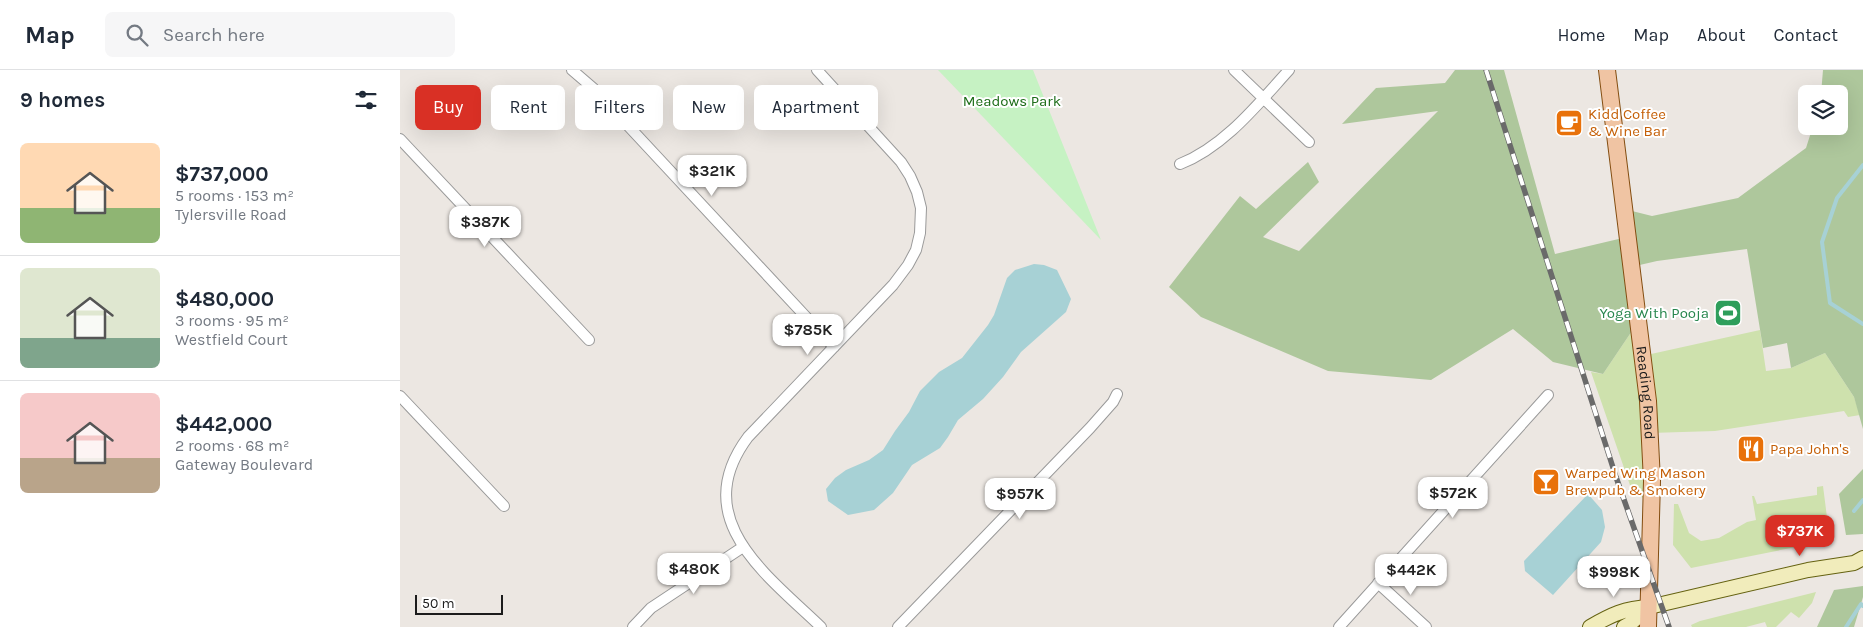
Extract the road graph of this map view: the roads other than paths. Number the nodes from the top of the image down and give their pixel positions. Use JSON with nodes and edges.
{"nodes":[{"id":1,"x":572,"y":70,"type":"edge"},
{"id":2,"x":817,"y":70,"type":"edge"},
{"id":3,"x":1234,"y":70,"type":"edge"},
{"id":4,"x":1289,"y":70,"type":"edge"},
{"id":5,"x":1607,"y":70,"type":"edge"},
{"id":6,"x":1263,"y":98,"type":"junction"},
{"id":7,"x":400,"y":139,"type":"edge"},
{"id":8,"x":1309,"y":142,"type":"dead end"},
{"id":9,"x":1180,"y":164,"type":"dead end"},
{"id":10,"x":589,"y":340,"type":"dead end"},
{"id":11,"x":834,"y":347,"type":"junction"},
{"id":12,"x":1116,"y":394,"type":"dead end"},
{"id":13,"x":1548,"y":394,"type":"dead end"},
{"id":14,"x":400,"y":396,"type":"edge"},
{"id":15,"x":504,"y":506,"type":"dead end"},
{"id":16,"x":743,"y":547,"type":"junction"},
{"id":17,"x":1860,"y":563,"type":"edge"},
{"id":18,"x":1378,"y":583,"type":"junction"},
{"id":19,"x":1649,"y":607,"type":"junction"},
{"id":20,"x":633,"y":627,"type":"edge"},
{"id":21,"x":821,"y":627,"type":"edge"},
{"id":22,"x":898,"y":627,"type":"edge"},
{"id":23,"x":1340,"y":627,"type":"edge"},
{"id":24,"x":1426,"y":627,"type":"edge"},
{"id":25,"x":1590,"y":627,"type":"edge"},
{"id":26,"x":1624,"y":627,"type":"edge"},
{"id":27,"x":1648,"y":627,"type":"edge"}],
"edges":[{"from":1,"to":11,"type":"street"},
{"from":2,"to":11,"type":"street"},
{"from":3,"to":6,"type":"street"},
{"from":4,"to":6,"type":"street"},
{"from":5,"to":19,"type":"main road","name":"Reading Road"},
{"from":6,"to":8,"type":"street"},
{"from":6,"to":9,"type":"street"},
{"from":7,"to":10,"type":"street"},
{"from":11,"to":16,"type":"street"},
{"from":12,"to":22,"type":"street"},
{"from":13,"to":18,"type":"street"},
{"from":14,"to":15,"type":"street"},
{"from":16,"to":20,"type":"street"},
{"from":16,"to":21,"type":"street"},
{"from":17,"to":19,"type":"main road"},
{"from":18,"to":23,"type":"street"},
{"from":18,"to":24,"type":"street"},
{"from":19,"to":25,"type":"main road"},
{"from":19,"to":26,"type":"main road"},
{"from":19,"to":27,"type":"main road","name":"Reading Road"}]}
